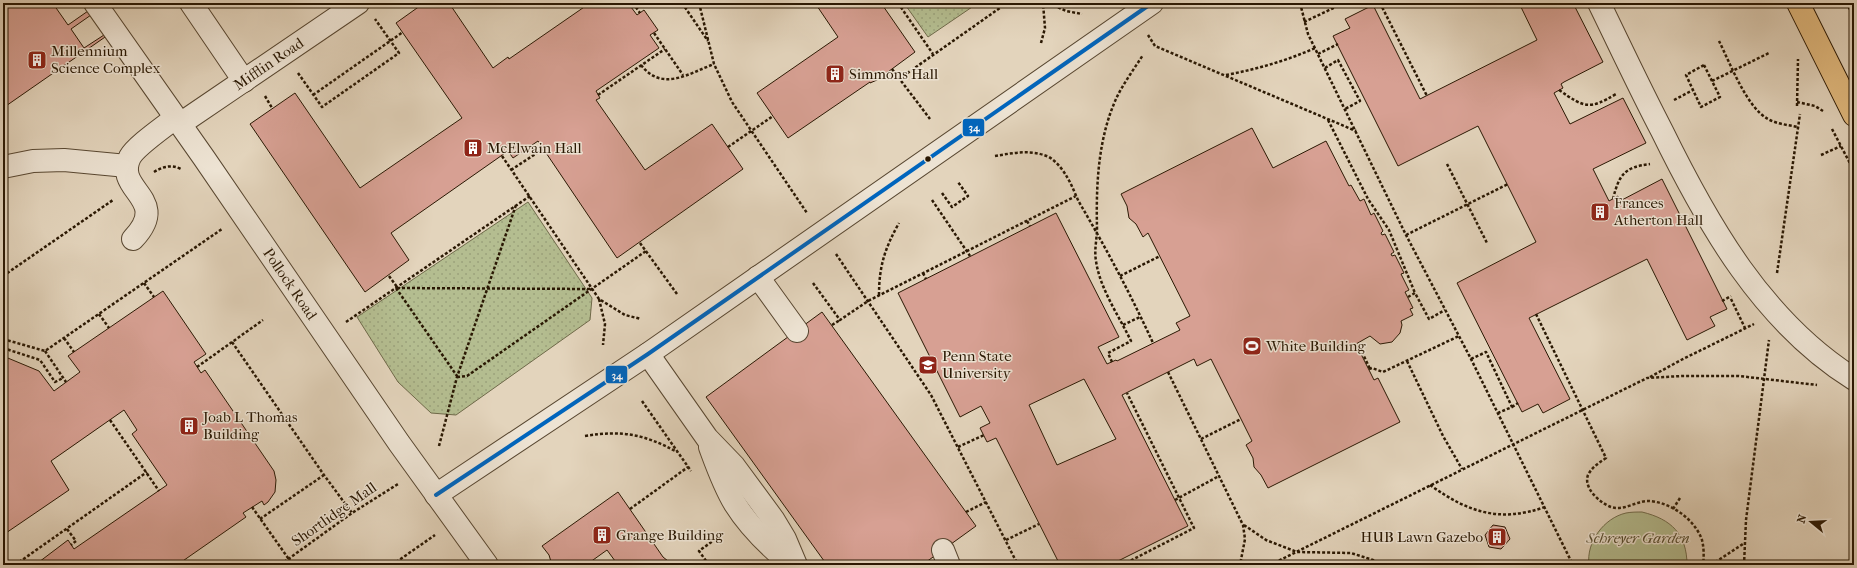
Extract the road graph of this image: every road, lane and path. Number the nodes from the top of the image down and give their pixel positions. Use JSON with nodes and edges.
{"nodes":[{"id":1,"x":95,"y":3,"type":"edge"},
{"id":2,"x":191,"y":3,"type":"edge"},
{"id":3,"x":415,"y":3,"type":"edge"},
{"id":4,"x":633,"y":3,"type":"edge"},
{"id":5,"x":682,"y":3,"type":"edge"},
{"id":6,"x":699,"y":3,"type":"edge"},
{"id":7,"x":898,"y":3,"type":"edge"},
{"id":8,"x":1007,"y":3,"type":"edge"},
{"id":9,"x":1043,"y":3,"type":"edge"},
{"id":10,"x":1049,"y":3,"type":"edge"},
{"id":11,"x":1152,"y":3,"type":"edge"},
{"id":12,"x":1300,"y":3,"type":"edge"},
{"id":13,"x":1344,"y":3,"type":"edge"},
{"id":14,"x":1380,"y":3,"type":"edge"},
{"id":15,"x":1599,"y":3,"type":"edge"},
{"id":16,"x":1798,"y":3,"type":"edge"},
{"id":17,"x":418,"y":7,"type":"dead end"},
{"id":18,"x":364,"y":8,"type":"edge"},
{"id":19,"x":640,"y":13,"type":"dead end"},
{"id":20,"x":1082,"y":14,"type":"dead end"},
{"id":21,"x":1304,"y":22,"type":"junction"},
{"id":22,"x":1144,"y":30,"type":"dead end"},
{"id":23,"x":403,"y":32,"type":"dead end"},
{"id":24,"x":654,"y":33,"type":"dead end"},
{"id":25,"x":391,"y":41,"type":"junction"},
{"id":26,"x":1719,"y":41,"type":"dead end"},
{"id":27,"x":1041,"y":42,"type":"dead end"},
{"id":28,"x":709,"y":43,"type":"junction"},
{"id":29,"x":1338,"y":44,"type":"dead end"},
{"id":30,"x":1315,"y":48,"type":"junction"},
{"id":31,"x":665,"y":49,"type":"junction"},
{"id":32,"x":651,"y":53,"type":"dead end"},
{"id":33,"x":1769,"y":53,"type":"dead end"},
{"id":34,"x":1798,"y":53,"type":"dead end"},
{"id":35,"x":933,"y":54,"type":"junction"},
{"id":36,"x":1318,"y":54,"type":"junction"},
{"id":37,"x":1143,"y":55,"type":"dead end"},
{"id":38,"x":653,"y":56,"type":"junction"},
{"id":39,"x":714,"y":64,"type":"junction"},
{"id":40,"x":641,"y":65,"type":"junction"},
{"id":41,"x":1325,"y":68,"type":"junction"},
{"id":42,"x":892,"y":69,"type":"dead end"},
{"id":43,"x":1734,"y":70,"type":"junction"},
{"id":44,"x":296,"y":73,"type":"dead end"},
{"id":45,"x":683,"y":76,"type":"junction"},
{"id":46,"x":1225,"y":76,"type":"junction"},
{"id":47,"x":899,"y":78,"type":"junction"},
{"id":48,"x":244,"y":81,"type":"junction"},
{"id":49,"x":1712,"y":81,"type":"junction"},
{"id":50,"x":1559,"y":90,"type":"dead end"},
{"id":51,"x":1694,"y":90,"type":"junction"},
{"id":52,"x":263,"y":93,"type":"dead end"},
{"id":53,"x":313,"y":95,"type":"junction"},
{"id":54,"x":598,"y":95,"type":"dead end"},
{"id":55,"x":1427,"y":96,"type":"dead end"},
{"id":56,"x":1675,"y":100,"type":"dead end"},
{"id":57,"x":1797,"y":102,"type":"junction"},
{"id":58,"x":1601,"y":103,"type":"dead end"},
{"id":59,"x":1797,"y":106,"type":"dead end"},
{"id":60,"x":272,"y":108,"type":"dead end"},
{"id":61,"x":1345,"y":109,"type":"junction"},
{"id":62,"x":1800,"y":114,"type":"dead end"},
{"id":63,"x":1854,"y":115,"type":"edge"},
{"id":64,"x":773,"y":116,"type":"dead end"},
{"id":65,"x":1826,"y":118,"type":"dead end"},
{"id":66,"x":930,"y":119,"type":"dead end"},
{"id":67,"x":1328,"y":119,"type":"junction"},
{"id":68,"x":177,"y":121,"type":"junction"},
{"id":69,"x":1830,"y":125,"type":"dead end"},
{"id":70,"x":1798,"y":127,"type":"junction"},
{"id":71,"x":752,"y":131,"type":"junction"},
{"id":72,"x":1356,"y":131,"type":"junction"},
{"id":73,"x":1840,"y":146,"type":"junction"},
{"id":74,"x":728,"y":147,"type":"dead end"},
{"id":75,"x":543,"y":149,"type":"dead end"},
{"id":76,"x":502,"y":156,"type":"dead end"},
{"id":77,"x":995,"y":156,"type":"dead end"},
{"id":78,"x":1821,"y":156,"type":"dead end"},
{"id":79,"x":1447,"y":164,"type":"dead end"},
{"id":80,"x":1653,"y":164,"type":"dead end"},
{"id":81,"x":127,"y":166,"type":"junction"},
{"id":82,"x":3,"y":167,"type":"edge"},
{"id":83,"x":511,"y":170,"type":"junction"},
{"id":84,"x":184,"y":172,"type":"dead end"},
{"id":85,"x":1854,"y":172,"type":"edge"},
{"id":86,"x":151,"y":174,"type":"dead end"},
{"id":87,"x":958,"y":182,"type":"dead end"},
{"id":88,"x":1508,"y":184,"type":"dead end"},
{"id":89,"x":942,"y":193,"type":"dead end"},
{"id":90,"x":530,"y":196,"type":"junction"},
{"id":91,"x":1076,"y":196,"type":"junction"},
{"id":92,"x":115,"y":199,"type":"dead end"},
{"id":93,"x":1613,"y":199,"type":"dead end"},
{"id":94,"x":932,"y":200,"type":"dead end"},
{"id":95,"x":1467,"y":204,"type":"junction"},
{"id":96,"x":516,"y":206,"type":"junction"},
{"id":97,"x":802,"y":207,"type":"dead end"},
{"id":98,"x":1027,"y":221,"type":"junction"},
{"id":99,"x":899,"y":223,"type":"dead end"},
{"id":100,"x":1030,"y":226,"type":"dead end"},
{"id":101,"x":224,"y":228,"type":"dead end"},
{"id":102,"x":1097,"y":232,"type":"junction"},
{"id":103,"x":1406,"y":235,"type":"junction"},
{"id":104,"x":133,"y":240,"type":"dead end"},
{"id":105,"x":640,"y":243,"type":"dead end"},
{"id":106,"x":1487,"y":244,"type":"dead end"},
{"id":107,"x":646,"y":251,"type":"junction"},
{"id":108,"x":966,"y":251,"type":"junction"},
{"id":109,"x":834,"y":252,"type":"dead end"},
{"id":110,"x":970,"y":256,"type":"dead end"},
{"id":111,"x":1160,"y":256,"type":"dead end"},
{"id":112,"x":923,"y":273,"type":"junction"},
{"id":113,"x":3,"y":276,"type":"edge"},
{"id":114,"x":389,"y":276,"type":"dead end"},
{"id":115,"x":1120,"y":276,"type":"junction"},
{"id":116,"x":758,"y":277,"type":"junction"},
{"id":117,"x":926,"y":279,"type":"dead end"},
{"id":118,"x":1776,"y":279,"type":"dead end"},
{"id":119,"x":813,"y":282,"type":"dead end"},
{"id":120,"x":144,"y":283,"type":"junction"},
{"id":121,"x":396,"y":288,"type":"junction"},
{"id":122,"x":487,"y":289,"type":"junction"},
{"id":123,"x":592,"y":289,"type":"junction"},
{"id":124,"x":1415,"y":293,"type":"junction"},
{"id":125,"x":677,"y":294,"type":"dead end"},
{"id":126,"x":879,"y":295,"type":"junction"},
{"id":127,"x":1735,"y":295,"type":"dead end"},
{"id":128,"x":154,"y":297,"type":"dead end"},
{"id":129,"x":1408,"y":297,"type":"dead end"},
{"id":130,"x":1730,"y":297,"type":"junction"},
{"id":131,"x":599,"y":299,"type":"junction"},
{"id":132,"x":868,"y":301,"type":"junction"},
{"id":133,"x":1722,"y":301,"type":"dead end"},
{"id":134,"x":1445,"y":310,"type":"junction"},
{"id":135,"x":99,"y":314,"type":"junction"},
{"id":136,"x":1536,"y":314,"type":"dead end"},
{"id":137,"x":1140,"y":317,"type":"junction"},
{"id":138,"x":641,"y":319,"type":"dead end"},
{"id":139,"x":263,"y":320,"type":"dead end"},
{"id":140,"x":840,"y":320,"type":"junction"},
{"id":141,"x":832,"y":325,"type":"dead end"},
{"id":142,"x":1123,"y":325,"type":"junction"},
{"id":143,"x":1754,"y":325,"type":"dead end"},
{"id":144,"x":340,"y":326,"type":"dead end"},
{"id":145,"x":109,"y":328,"type":"dead end"},
{"id":146,"x":1745,"y":328,"type":"junction"},
{"id":147,"x":796,"y":331,"type":"dead end"},
{"id":148,"x":1459,"y":336,"type":"junction"},
{"id":149,"x":64,"y":338,"type":"junction"},
{"id":150,"x":1769,"y":338,"type":"dead end"},
{"id":151,"x":3,"y":339,"type":"edge"},
{"id":152,"x":232,"y":342,"type":"junction"},
{"id":153,"x":1153,"y":343,"type":"dead end"},
{"id":154,"x":603,"y":345,"type":"dead end"},
{"id":155,"x":3,"y":348,"type":"edge"},
{"id":156,"x":45,"y":351,"type":"junction"},
{"id":157,"x":74,"y":352,"type":"dead end"},
{"id":158,"x":1362,"y":352,"type":"dead end"},
{"id":159,"x":648,"y":354,"type":"junction"},
{"id":160,"x":1471,"y":359,"type":"junction"},
{"id":161,"x":1407,"y":361,"type":"junction"},
{"id":162,"x":1112,"y":362,"type":"dead end"},
{"id":163,"x":197,"y":367,"type":"dead end"},
{"id":164,"x":1168,"y":372,"type":"dead end"},
{"id":165,"x":457,"y":377,"type":"junction"},
{"id":166,"x":1764,"y":377,"type":"junction"},
{"id":167,"x":63,"y":378,"type":"junction"},
{"id":168,"x":1647,"y":378,"type":"junction"},
{"id":169,"x":1854,"y":379,"type":"edge"},
{"id":170,"x":66,"y":382,"type":"dead end"},
{"id":171,"x":1822,"y":386,"type":"dead end"},
{"id":172,"x":1127,"y":393,"type":"dead end"},
{"id":173,"x":1518,"y":403,"type":"dead end"},
{"id":174,"x":1512,"y":407,"type":"junction"},
{"id":175,"x":1583,"y":410,"type":"junction"},
{"id":176,"x":1498,"y":413,"type":"junction"},
{"id":177,"x":1241,"y":419,"type":"dead end"},
{"id":178,"x":110,"y":420,"type":"dead end"},
{"id":179,"x":984,"y":435,"type":"dead end"},
{"id":180,"x":585,"y":436,"type":"dead end"},
{"id":181,"x":707,"y":438,"type":"junction"},
{"id":182,"x":1202,"y":439,"type":"junction"},
{"id":183,"x":1514,"y":443,"type":"junction"},
{"id":184,"x":439,"y":446,"type":"dead end"},
{"id":185,"x":958,"y":447,"type":"junction"},
{"id":186,"x":677,"y":452,"type":"dead end"},
{"id":187,"x":688,"y":467,"type":"dead end"},
{"id":188,"x":1462,"y":469,"type":"junction"},
{"id":189,"x":147,"y":472,"type":"junction"},
{"id":190,"x":324,"y":475,"type":"junction"},
{"id":191,"x":1219,"y":476,"type":"junction"},
{"id":192,"x":400,"y":482,"type":"dead end"},
{"id":193,"x":1430,"y":485,"type":"junction"},
{"id":194,"x":159,"y":491,"type":"dead end"},
{"id":195,"x":436,"y":495,"type":"junction"},
{"id":196,"x":1179,"y":497,"type":"junction"},
{"id":197,"x":1680,"y":498,"type":"dead end"},
{"id":198,"x":1174,"y":500,"type":"dead end"},
{"id":199,"x":986,"y":502,"type":"junction"},
{"id":200,"x":252,"y":507,"type":"dead end"},
{"id":201,"x":1545,"y":507,"type":"junction"},
{"id":202,"x":630,"y":509,"type":"dead end"},
{"id":203,"x":1673,"y":509,"type":"junction"},
{"id":204,"x":966,"y":512,"type":"dead end"},
{"id":205,"x":352,"y":513,"type":"junction"},
{"id":206,"x":260,"y":519,"type":"junction"},
{"id":207,"x":1039,"y":524,"type":"dead end"},
{"id":208,"x":1243,"y":525,"type":"junction"},
{"id":209,"x":67,"y":529,"type":"junction"},
{"id":210,"x":726,"y":531,"type":"dead end"},
{"id":211,"x":435,"y":535,"type":"dead end"},
{"id":212,"x":1166,"y":537,"type":"dead end"},
{"id":213,"x":1005,"y":540,"type":"junction"},
{"id":214,"x":1168,"y":541,"type":"junction"},
{"id":215,"x":71,"y":544,"type":"dead end"},
{"id":216,"x":1744,"y":544,"type":"junction"},
{"id":217,"x":1297,"y":552,"type":"junction"},
{"id":218,"x":289,"y":559,"type":"junction"},
{"id":219,"x":16,"y":565,"type":"edge"},
{"id":220,"x":280,"y":565,"type":"edge"},
{"id":221,"x":293,"y":565,"type":"edge"},
{"id":222,"x":392,"y":565,"type":"edge"},
{"id":223,"x":487,"y":565,"type":"edge"},
{"id":224,"x":709,"y":565,"type":"edge"},
{"id":225,"x":792,"y":565,"type":"edge"},
{"id":226,"x":796,"y":565,"type":"edge"},
{"id":227,"x":1018,"y":565,"type":"edge"},
{"id":228,"x":1122,"y":565,"type":"edge"},
{"id":229,"x":1240,"y":565,"type":"edge"},
{"id":230,"x":1270,"y":565,"type":"edge"},
{"id":231,"x":1382,"y":565,"type":"edge"},
{"id":232,"x":1573,"y":565,"type":"edge"},
{"id":233,"x":1703,"y":565,"type":"edge"},
{"id":234,"x":1711,"y":565,"type":"edge"},
{"id":235,"x":1744,"y":565,"type":"edge"}],
"edges":[{"from":1,"to":68,"type":"street","name":"Pollock Road"},
{"from":2,"to":48,"type":"street"},
{"from":3,"to":17,"type":"path"},
{"from":4,"to":19,"type":"path"},
{"from":5,"to":28,"type":"path"},
{"from":6,"to":28,"type":"path"},
{"from":7,"to":35,"type":"path"},
{"from":8,"to":35,"type":"path"},
{"from":9,"to":27,"type":"path"},
{"from":10,"to":20,"type":"path"},
{"from":11,"to":116,"type":"street"},
{"from":12,"to":21,"type":"path"},
{"from":13,"to":21,"type":"path"},
{"from":14,"to":55,"type":"path"},
{"from":15,"to":169,"type":"street"},
{"from":16,"to":63,"type":"main road"},
{"from":18,"to":25,"type":"path"},
{"from":18,"to":48,"type":"street","name":"Mifflin Road"},
{"from":21,"to":30,"type":"path"},
{"from":22,"to":46,"type":"path"},
{"from":23,"to":25,"type":"path"},
{"from":24,"to":31,"type":"path"},
{"from":25,"to":53,"type":"path"},
{"from":25,"to":53,"type":"path"},
{"from":26,"to":43,"type":"path"},
{"from":28,"to":39,"type":"path"},
{"from":29,"to":36,"type":"path"},
{"from":30,"to":36,"type":"path"},
{"from":30,"to":46,"type":"path"},
{"from":31,"to":38,"type":"path"},
{"from":31,"to":45,"type":"path"},
{"from":32,"to":38,"type":"path"},
{"from":33,"to":43,"type":"path"},
{"from":34,"to":57,"type":"path"},
{"from":35,"to":47,"type":"path"},
{"from":36,"to":41,"type":"path"},
{"from":37,"to":102,"type":"path"},
{"from":38,"to":40,"type":"path"},
{"from":39,"to":45,"type":"path"},
{"from":39,"to":71,"type":"path"},
{"from":40,"to":45,"type":"path"},
{"from":40,"to":54,"type":"path"},
{"from":41,"to":61,"type":"path"},
{"from":41,"to":61,"type":"path"},
{"from":42,"to":47,"type":"path"},
{"from":43,"to":49,"type":"path"},
{"from":43,"to":70,"type":"path"},
{"from":44,"to":53,"type":"path"},
{"from":46,"to":67,"type":"path"},
{"from":47,"to":66,"type":"path"},
{"from":48,"to":68,"type":"street","name":"Mifflin Road"},
{"from":49,"to":51,"type":"path"},
{"from":49,"to":51,"type":"path"},
{"from":50,"to":58,"type":"path"},
{"from":51,"to":56,"type":"path"},
{"from":52,"to":60,"type":"path"},
{"from":57,"to":59,"type":"path"},
{"from":57,"to":65,"type":"path"},
{"from":61,"to":72,"type":"path"},
{"from":62,"to":70,"type":"path"},
{"from":64,"to":71,"type":"path"},
{"from":67,"to":72,"type":"path"},
{"from":67,"to":124,"type":"path"},
{"from":68,"to":81,"type":"street","name":"Mifflin Road"},
{"from":68,"to":195,"type":"street","name":"Pollock Road"},
{"from":69,"to":73,"type":"path"},
{"from":70,"to":118,"type":"path"},
{"from":71,"to":74,"type":"path"},
{"from":71,"to":97,"type":"path"},
{"from":72,"to":103,"type":"path"},
{"from":73,"to":78,"type":"path"},
{"from":73,"to":85,"type":"path"},
{"from":75,"to":83,"type":"path"},
{"from":76,"to":83,"type":"path"},
{"from":77,"to":91,"type":"path"},
{"from":79,"to":95,"type":"path"},
{"from":80,"to":93,"type":"path"},
{"from":81,"to":82,"type":"street"},
{"from":81,"to":104,"type":"street"},
{"from":83,"to":90,"type":"path"},
{"from":84,"to":86,"type":"path"},
{"from":87,"to":89,"type":"path"},
{"from":88,"to":95,"type":"path"},
{"from":90,"to":96,"type":"path"},
{"from":90,"to":123,"type":"path"},
{"from":91,"to":98,"type":"path"},
{"from":91,"to":102,"type":"path"},
{"from":92,"to":113,"type":"path"},
{"from":94,"to":108,"type":"path"},
{"from":95,"to":103,"type":"path"},
{"from":95,"to":106,"type":"path"},
{"from":96,"to":121,"type":"path"},
{"from":96,"to":122,"type":"path"},
{"from":98,"to":100,"type":"path"},
{"from":98,"to":108,"type":"path"},
{"from":99,"to":126,"type":"path"},
{"from":101,"to":120,"type":"path"},
{"from":102,"to":115,"type":"path"},
{"from":102,"to":142,"type":"path"},
{"from":103,"to":134,"type":"path"},
{"from":105,"to":107,"type":"path"},
{"from":107,"to":123,"type":"path"},
{"from":107,"to":125,"type":"path"},
{"from":108,"to":110,"type":"path"},
{"from":108,"to":112,"type":"path"},
{"from":109,"to":132,"type":"path"},
{"from":111,"to":115,"type":"path"},
{"from":112,"to":117,"type":"path"},
{"from":112,"to":126,"type":"path"},
{"from":114,"to":121,"type":"path"},
{"from":115,"to":137,"type":"path"},
{"from":116,"to":147,"type":"street"},
{"from":116,"to":159,"type":"street"},
{"from":119,"to":140,"type":"path"},
{"from":120,"to":128,"type":"path"},
{"from":120,"to":135,"type":"path"},
{"from":121,"to":122,"type":"path"},
{"from":121,"to":144,"type":"path"},
{"from":121,"to":165,"type":"path"},
{"from":122,"to":123,"type":"path"},
{"from":122,"to":165,"type":"path"},
{"from":123,"to":131,"type":"path"},
{"from":123,"to":165,"type":"path"},
{"from":124,"to":129,"type":"path"},
{"from":124,"to":134,"type":"path"},
{"from":126,"to":132,"type":"path"},
{"from":127,"to":130,"type":"path"},
{"from":130,"to":133,"type":"path"},
{"from":130,"to":146,"type":"path"},
{"from":131,"to":138,"type":"path"},
{"from":131,"to":154,"type":"path"},
{"from":132,"to":140,"type":"path"},
{"from":132,"to":185,"type":"path"},
{"from":134,"to":148,"type":"path"},
{"from":135,"to":145,"type":"path"},
{"from":135,"to":149,"type":"path"},
{"from":136,"to":175,"type":"path"},
{"from":137,"to":142,"type":"path"},
{"from":137,"to":153,"type":"path"},
{"from":139,"to":152,"type":"path"},
{"from":140,"to":141,"type":"path"},
{"from":142,"to":162,"type":"path"},
{"from":143,"to":146,"type":"path"},
{"from":146,"to":168,"type":"path"},
{"from":148,"to":160,"type":"path"},
{"from":148,"to":161,"type":"path"},
{"from":149,"to":156,"type":"path"},
{"from":149,"to":157,"type":"path"},
{"from":150,"to":166,"type":"path"},
{"from":151,"to":156,"type":"path"},
{"from":152,"to":163,"type":"path"},
{"from":152,"to":190,"type":"path"},
{"from":155,"to":167,"type":"path"},
{"from":156,"to":167,"type":"path"},
{"from":158,"to":161,"type":"path"},
{"from":159,"to":181,"type":"street"},
{"from":159,"to":195,"type":"street"},
{"from":160,"to":174,"type":"path"},
{"from":160,"to":176,"type":"path"},
{"from":161,"to":188,"type":"path"},
{"from":164,"to":182,"type":"path"},
{"from":165,"to":184,"type":"path"},
{"from":166,"to":168,"type":"path"},
{"from":166,"to":171,"type":"path"},
{"from":166,"to":216,"type":"path"},
{"from":167,"to":170,"type":"path"},
{"from":168,"to":175,"type":"path"},
{"from":172,"to":196,"type":"path"},
{"from":173,"to":174,"type":"path"},
{"from":174,"to":176,"type":"path"},
{"from":175,"to":183,"type":"path"},
{"from":175,"to":203,"type":"path"},
{"from":176,"to":183,"type":"path"},
{"from":177,"to":182,"type":"path"},
{"from":178,"to":189,"type":"path"},
{"from":179,"to":185,"type":"path"},
{"from":180,"to":186,"type":"path"},
{"from":181,"to":225,"type":"street"},
{"from":181,"to":226,"type":"street"},
{"from":182,"to":191,"type":"path"},
{"from":183,"to":188,"type":"path"},
{"from":183,"to":201,"type":"path"},
{"from":185,"to":199,"type":"path"},
{"from":187,"to":202,"type":"path"},
{"from":188,"to":193,"type":"path"},
{"from":189,"to":194,"type":"path"},
{"from":189,"to":209,"type":"path"},
{"from":190,"to":205,"type":"path"},
{"from":190,"to":206,"type":"path"},
{"from":191,"to":196,"type":"path"},
{"from":191,"to":208,"type":"path"},
{"from":192,"to":205,"type":"path","name":"Shortlidge Mall"},
{"from":193,"to":201,"type":"path"},
{"from":193,"to":217,"type":"path"},
{"from":195,"to":223,"type":"street","name":"Pollock Road"},
{"from":196,"to":198,"type":"path"},
{"from":196,"to":214,"type":"path"},
{"from":197,"to":203,"type":"path"},
{"from":199,"to":204,"type":"path"},
{"from":199,"to":213,"type":"path"},
{"from":200,"to":206,"type":"path"},
{"from":201,"to":232,"type":"path"},
{"from":203,"to":233,"type":"path"},
{"from":205,"to":218,"type":"path","name":"Shortlidge Mall"},
{"from":206,"to":218,"type":"path"},
{"from":207,"to":213,"type":"path"},
{"from":208,"to":217,"type":"path"},
{"from":208,"to":229,"type":"path"},
{"from":209,"to":215,"type":"path"},
{"from":209,"to":219,"type":"path"},
{"from":210,"to":224,"type":"path"},
{"from":211,"to":222,"type":"path"},
{"from":212,"to":214,"type":"path"},
{"from":213,"to":227,"type":"path"},
{"from":214,"to":228,"type":"path"},
{"from":216,"to":234,"type":"path"},
{"from":216,"to":235,"type":"path"},
{"from":217,"to":230,"type":"path"},
{"from":217,"to":231,"type":"path"},
{"from":218,"to":220,"type":"path","name":"Shortlidge Mall"},
{"from":218,"to":221,"type":"path"}]}
